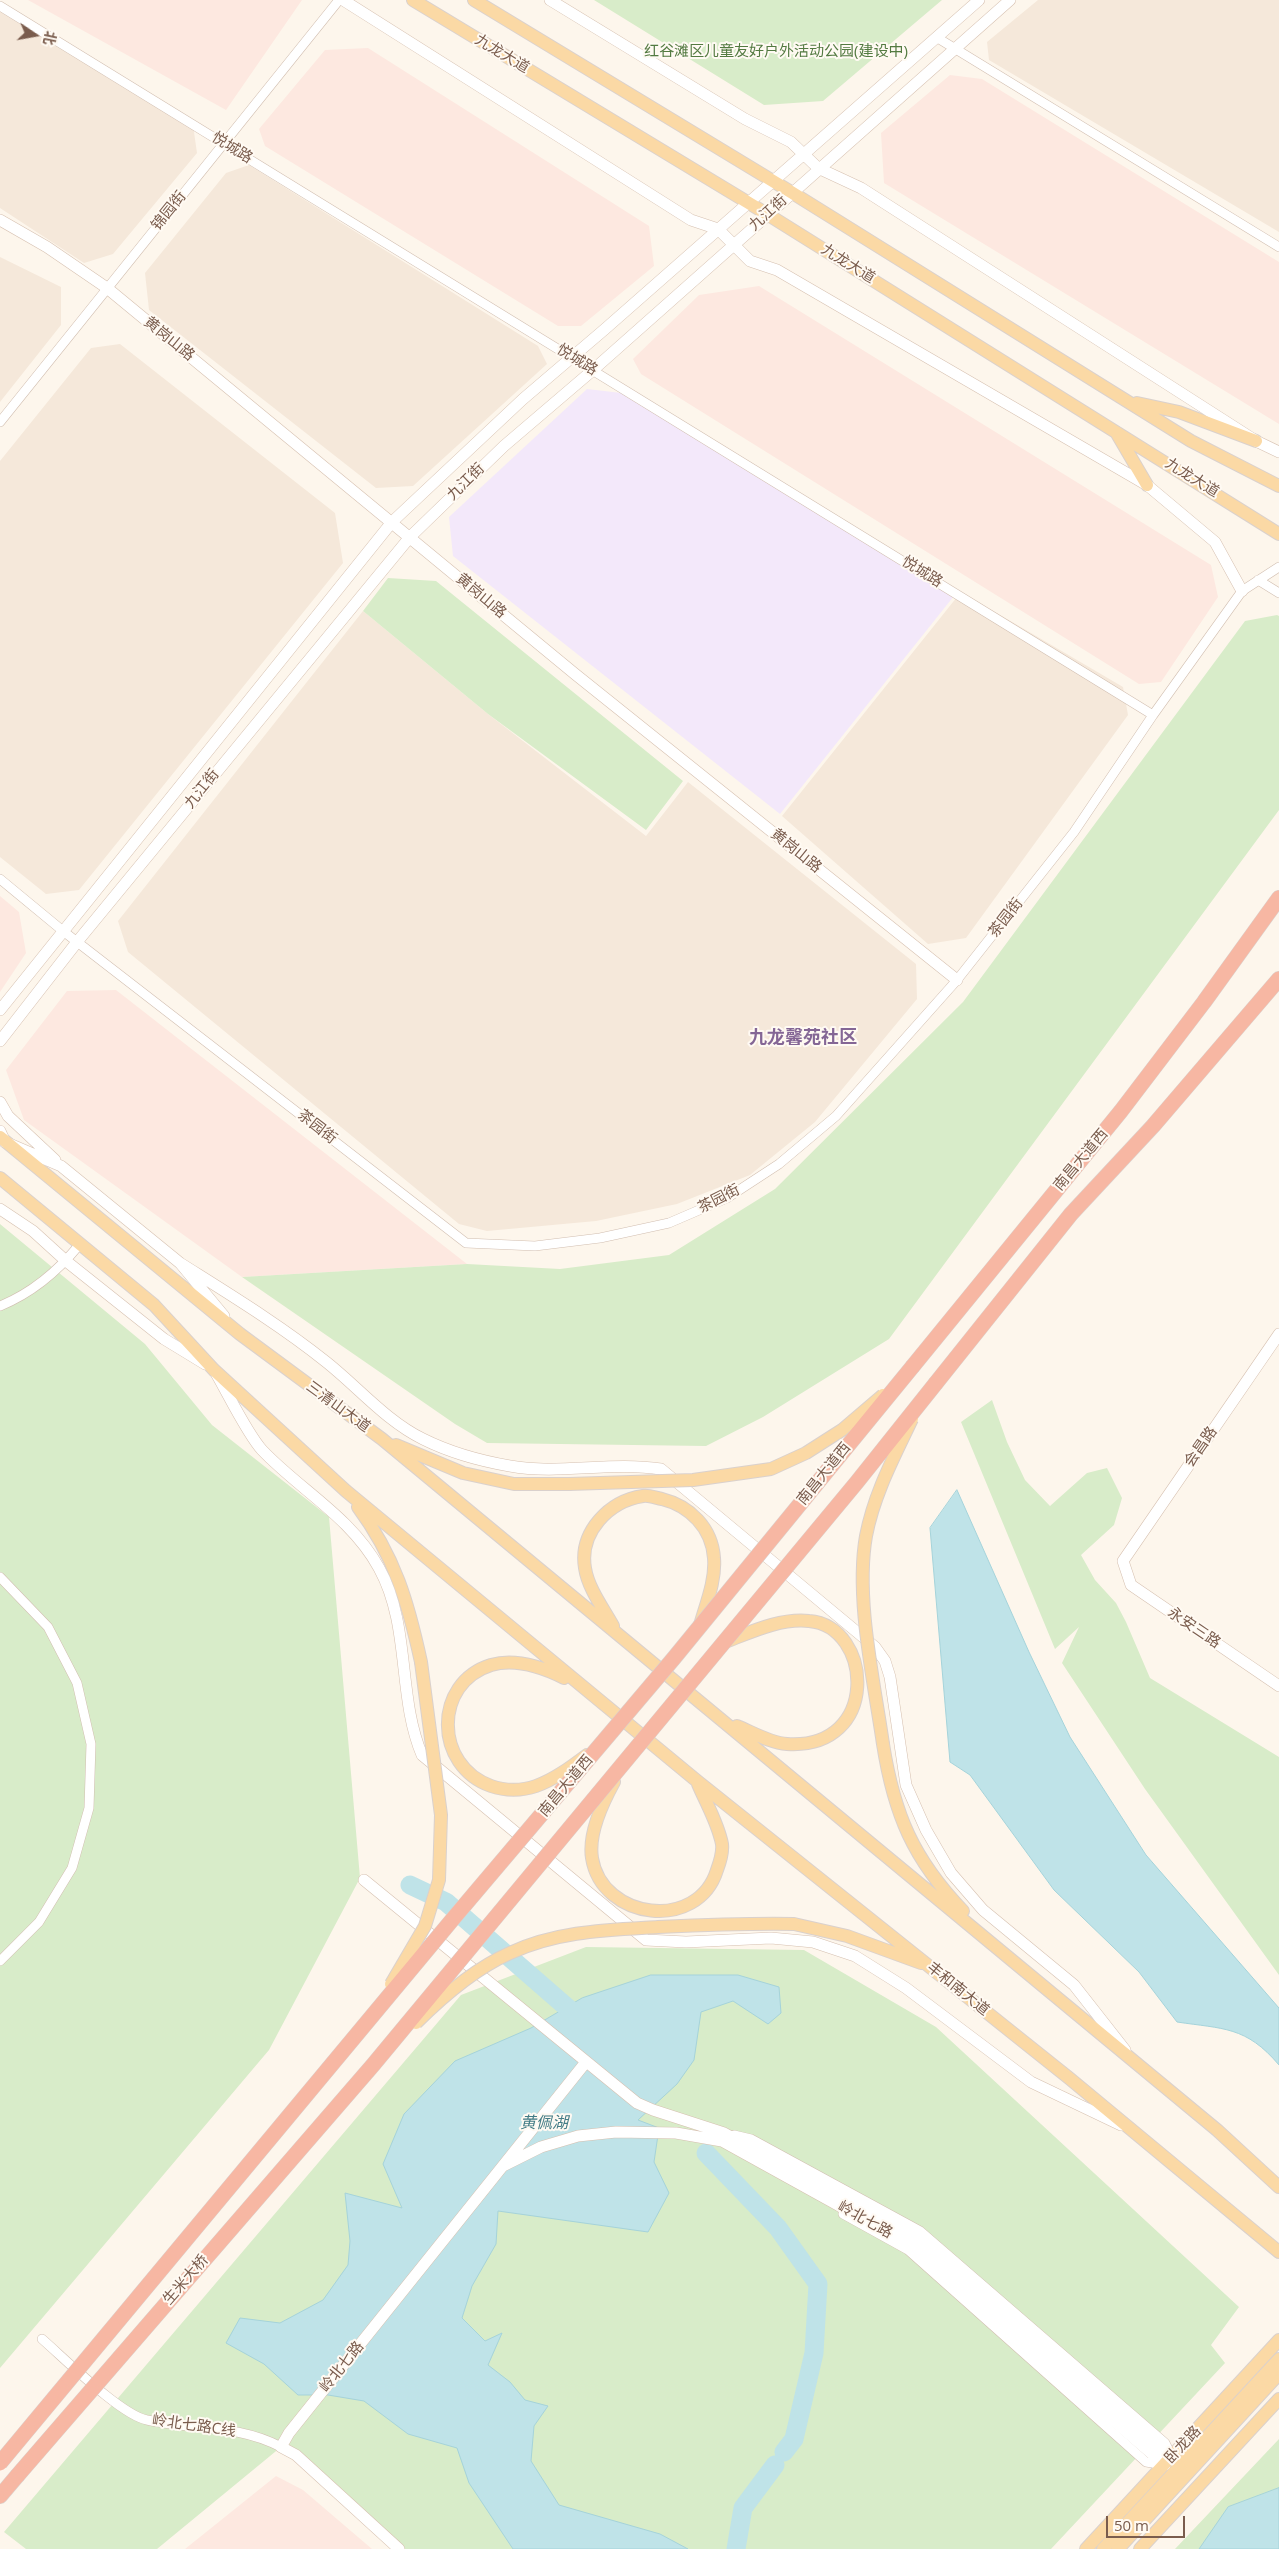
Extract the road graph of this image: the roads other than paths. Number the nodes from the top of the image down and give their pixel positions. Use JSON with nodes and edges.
{"nodes":[{"id":1,"x":339,"y":0,"type":"edge"},
{"id":2,"x":343,"y":0,"type":"edge"},
{"id":3,"x":413,"y":0,"type":"edge"},
{"id":4,"x":474,"y":0,"type":"edge"},
{"id":5,"x":550,"y":0,"type":"edge"},
{"id":6,"x":979,"y":0,"type":"edge"},
{"id":7,"x":1010,"y":0,"type":"edge"},
{"id":8,"x":0,"y":6,"type":"edge"},
{"id":9,"x":936,"y":37,"type":"junction"},
{"id":10,"x":953,"y":48,"type":"junction"},
{"id":11,"x":223,"y":143,"type":"junction"},
{"id":12,"x":803,"y":154,"type":"junction"},
{"id":13,"x":818,"y":168,"type":"junction"},
{"id":14,"x":772,"y":180,"type":"junction"},
{"id":15,"x":791,"y":192,"type":"junction"},
{"id":16,"x":748,"y":202,"type":"junction"},
{"id":17,"x":767,"y":214,"type":"junction"},
{"id":18,"x":0,"y":220,"type":"edge"},
{"id":19,"x":718,"y":229,"type":"junction"},
{"id":20,"x":733,"y":244,"type":"junction"},
{"id":21,"x":1279,"y":247,"type":"edge"},
{"id":22,"x":107,"y":288,"type":"junction"},
{"id":23,"x":573,"y":358,"type":"junction"},
{"id":24,"x":593,"y":370,"type":"junction"},
{"id":25,"x":1129,"y":401,"type":"junction"},
{"id":26,"x":0,"y":422,"type":"edge"},
{"id":27,"x":1114,"y":430,"type":"junction"},
{"id":28,"x":1256,"y":441,"type":"junction"},
{"id":29,"x":1279,"y":452,"type":"edge"},
{"id":30,"x":1147,"y":485,"type":"junction"},
{"id":31,"x":1279,"y":486,"type":"edge"},
{"id":32,"x":392,"y":522,"type":"junction"},
{"id":33,"x":1279,"y":534,"type":"edge"},
{"id":34,"x":410,"y":537,"type":"junction"},
{"id":35,"x":1279,"y":567,"type":"edge"},
{"id":36,"x":1258,"y":580,"type":"junction"},
{"id":37,"x":1242,"y":591,"type":"junction"},
{"id":38,"x":1279,"y":594,"type":"edge"},
{"id":39,"x":1154,"y":715,"type":"junction"},
{"id":40,"x":0,"y":879,"type":"edge"},
{"id":41,"x":1279,"y":898,"type":"edge"},
{"id":42,"x":63,"y":931,"type":"junction"},
{"id":43,"x":77,"y":942,"type":"junction"},
{"id":44,"x":1279,"y":979,"type":"edge"},
{"id":45,"x":957,"y":980,"type":"junction"},
{"id":46,"x":0,"y":1010,"type":"edge"},
{"id":47,"x":0,"y":1041,"type":"edge"},
{"id":48,"x":0,"y":1102,"type":"edge"},
{"id":49,"x":2,"y":1137,"type":"edge"},
{"id":50,"x":61,"y":1166,"type":"junction"},
{"id":51,"x":0,"y":1178,"type":"edge"},
{"id":52,"x":0,"y":1208,"type":"edge"},
{"id":53,"x":80,"y":1244,"type":"junction"},
{"id":54,"x":66,"y":1261,"type":"junction"},
{"id":55,"x":180,"y":1264,"type":"junction"},
{"id":56,"x":0,"y":1306,"type":"edge"},
{"id":57,"x":240,"y":1334,"type":"junction"},
{"id":58,"x":1277,"y":1342,"type":"edge"},
{"id":59,"x":214,"y":1370,"type":"junction"},
{"id":60,"x":901,"y":1381,"type":"junction"},
{"id":61,"x":922,"y":1400,"type":"junction"},
{"id":62,"x":382,"y":1439,"type":"junction"},
{"id":63,"x":346,"y":1491,"type":"junction"},
{"id":64,"x":1123,"y":1561,"type":"joint"},
{"id":65,"x":0,"y":1578,"type":"edge"},
{"id":66,"x":700,"y":1625,"type":"junction"},
{"id":67,"x":617,"y":1633,"type":"junction"},
{"id":68,"x":725,"y":1642,"type":"junction"},
{"id":69,"x":582,"y":1686,"type":"junction"},
{"id":70,"x":1279,"y":1686,"type":"edge"},
{"id":71,"x":723,"y":1720,"type":"junction"},
{"id":72,"x":600,"y":1746,"type":"junction"},
{"id":73,"x":628,"y":1758,"type":"junction"},
{"id":74,"x":697,"y":1781,"type":"junction"},
{"id":75,"x":364,"y":1880,"type":"dead end"},
{"id":76,"x":1004,"y":1954,"type":"junction"},
{"id":77,"x":0,"y":1961,"type":"edge"},
{"id":78,"x":931,"y":1967,"type":"junction"},
{"id":79,"x":356,"y":2038,"type":"junction"},
{"id":80,"x":1133,"y":2060,"type":"junction"},
{"id":81,"x":586,"y":2062,"type":"junction"},
{"id":82,"x":372,"y":2065,"type":"junction"},
{"id":83,"x":1127,"y":2128,"type":"junction"},
{"id":84,"x":504,"y":2166,"type":"junction"},
{"id":85,"x":1279,"y":2187,"type":"edge"},
{"id":86,"x":1276,"y":2249,"type":"edge"},
{"id":87,"x":1279,"y":2260,"type":"edge"},
{"id":88,"x":42,"y":2339,"type":"dead end"},
{"id":89,"x":1279,"y":2340,"type":"edge"},
{"id":90,"x":1279,"y":2359,"type":"edge"},
{"id":91,"x":1279,"y":2374,"type":"edge"},
{"id":92,"x":1279,"y":2399,"type":"edge"},
{"id":93,"x":281,"y":2447,"type":"junction"},
{"id":94,"x":1169,"y":2461,"type":"junction"},
{"id":95,"x":0,"y":2463,"type":"edge"},
{"id":96,"x":1165,"y":2489,"type":"junction"},
{"id":97,"x":0,"y":2496,"type":"edge"},
{"id":98,"x":399,"y":2549,"type":"edge"},
{"id":99,"x":1086,"y":2549,"type":"edge"},
{"id":100,"x":1103,"y":2549,"type":"edge"},
{"id":101,"x":1118,"y":2549,"type":"edge"},
{"id":102,"x":1140,"y":2549,"type":"edge"}],
"edges":[{"from":1,"to":11,"type":"street","name":"锦园街"},
{"from":2,"to":19,"type":"street"},
{"from":3,"to":16,"type":"main road","name":"九龙大道"},
{"from":4,"to":14,"type":"main road","name":"九龙大道"},
{"from":5,"to":12,"type":"street"},
{"from":6,"to":9,"type":"street","name":"九江街"},
{"from":7,"to":10,"type":"street","name":"九江街"},
{"from":8,"to":11,"type":"street","name":"悦城路"},
{"from":9,"to":10,"type":"street"},
{"from":9,"to":12,"type":"street","name":"九江街"},
{"from":10,"to":13,"type":"street","name":"九江街"},
{"from":10,"to":21,"type":"street"},
{"from":11,"to":22,"type":"street","name":"锦园街"},
{"from":11,"to":23,"type":"street","name":"悦城路"},
{"from":12,"to":13,"type":"street"},
{"from":12,"to":14,"type":"street","name":"九江街"},
{"from":13,"to":15,"type":"street","name":"九江街"},
{"from":13,"to":28,"type":"street"},
{"from":14,"to":15,"type":"main road","name":"九龙大道"},
{"from":14,"to":16,"type":"street","name":"九江街"},
{"from":15,"to":17,"type":"street","name":"九江街"},
{"from":15,"to":25,"type":"main road","name":"九龙大道"},
{"from":16,"to":17,"type":"main road","name":"九龙大道"},
{"from":16,"to":19,"type":"street","name":"九江街"},
{"from":17,"to":20,"type":"street","name":"九江街"},
{"from":17,"to":27,"type":"main road","name":"九龙大道"},
{"from":18,"to":22,"type":"street","name":"黄岗山路"},
{"from":19,"to":20,"type":"street"},
{"from":19,"to":23,"type":"street","name":"九江街"},
{"from":20,"to":24,"type":"street","name":"九江街"},
{"from":20,"to":30,"type":"street"},
{"from":22,"to":26,"type":"street","name":"锦园街"},
{"from":22,"to":32,"type":"street","name":"黄岗山路"},
{"from":23,"to":24,"type":"street","name":"悦城路"},
{"from":23,"to":32,"type":"street","name":"九江街"},
{"from":24,"to":34,"type":"street","name":"九江街"},
{"from":24,"to":39,"type":"street","name":"悦城路"},
{"from":25,"to":28,"type":"main road"},
{"from":25,"to":31,"type":"main road","name":"九龙大道"},
{"from":27,"to":30,"type":"main road"},
{"from":27,"to":33,"type":"main road","name":"九龙大道"},
{"from":28,"to":29,"type":"street"},
{"from":30,"to":37,"type":"street"},
{"from":32,"to":34,"type":"street","name":"黄岗山路"},
{"from":32,"to":42,"type":"street","name":"九江街"},
{"from":34,"to":43,"type":"street","name":"九江街"},
{"from":34,"to":45,"type":"street","name":"黄岗山路"},
{"from":35,"to":36,"type":"street","name":"茶园街"},
{"from":36,"to":37,"type":"street","name":"茶园街"},
{"from":36,"to":38,"type":"street"},
{"from":37,"to":39,"type":"street","name":"茶园街"},
{"from":39,"to":45,"type":"street","name":"茶园街"},
{"from":40,"to":42,"type":"street","name":"茶园街"},
{"from":41,"to":60,"type":"highway","name":"南昌大道西","bridge":true},
{"from":42,"to":43,"type":"street","name":"茶园街"},
{"from":42,"to":46,"type":"street","name":"九江街"},
{"from":43,"to":45,"type":"street","name":"茶园街"},
{"from":43,"to":47,"type":"street","name":"九江街"},
{"from":44,"to":61,"type":"highway","name":"南昌大道西","bridge":true},
{"from":48,"to":50,"type":"street"},
{"from":49,"to":50,"type":"street"},
{"from":49,"to":57,"type":"main road","name":"三清山大道"},
{"from":50,"to":55,"type":"street"},
{"from":51,"to":53,"type":"main road"},
{"from":52,"to":54,"type":"street"},
{"from":53,"to":54,"type":"street"},
{"from":53,"to":59,"type":"main road"},
{"from":54,"to":56,"type":"street"},
{"from":54,"to":59,"type":"street"},
{"from":55,"to":57,"type":"street"},
{"from":55,"to":80,"type":"street"},
{"from":57,"to":62,"type":"main road","name":"三清山大道"},
{"from":58,"to":64,"type":"street","name":"会昌路"},
{"from":59,"to":63,"type":"main road"},
{"from":59,"to":83,"type":"street"},
{"from":60,"to":62,"type":"main road","bridge":true},
{"from":60,"to":66,"type":"highway","name":"南昌大道西","bridge":true},
{"from":61,"to":68,"type":"highway","name":"南昌大道西","bridge":true},
{"from":61,"to":76,"type":"main road","bridge":true},
{"from":62,"to":67,"type":"main road","name":"三清山大道"},
{"from":63,"to":69,"type":"main road"},
{"from":63,"to":79,"type":"main road","bridge":true},
{"from":64,"to":70,"type":"street","name":"永安三路"},
{"from":65,"to":77,"type":"street"},
{"from":66,"to":67,"type":"main road"},
{"from":66,"to":72,"type":"highway","name":"南昌大道西","bridge":true},
{"from":67,"to":71,"type":"main road","name":"三清山大道"},
{"from":68,"to":71,"type":"main road"},
{"from":68,"to":73,"type":"highway","name":"南昌大道西","bridge":true},
{"from":69,"to":72,"type":"main road","bridge":true},
{"from":69,"to":74,"type":"main road","name":"丰和南大道"},
{"from":71,"to":76,"type":"main road"},
{"from":72,"to":79,"type":"highway","name":"南昌大道西","bridge":true},
{"from":73,"to":74,"type":"main road","bridge":true},
{"from":73,"to":82,"type":"highway","name":"南昌大道西","bridge":true},
{"from":74,"to":78,"type":"main road","name":"丰和南大道"},
{"from":75,"to":81,"type":"street"},
{"from":76,"to":80,"type":"main road"},
{"from":78,"to":82,"type":"main road","bridge":true},
{"from":78,"to":83,"type":"main road","name":"丰和南大道"},
{"from":79,"to":95,"type":"highway","name":"生米大桥","bridge":true},
{"from":80,"to":85,"type":"main road"},
{"from":81,"to":84,"type":"street","name":"岭北七路"},
{"from":81,"to":94,"type":"street"},
{"from":82,"to":97,"type":"highway","name":"生米大桥","bridge":true},
{"from":83,"to":86,"type":"main road","name":"丰和南大道"},
{"from":84,"to":93,"type":"street","name":"岭北七路"},
{"from":84,"to":94,"type":"street","name":"岭北七路"},
{"from":86,"to":87,"type":"main road"},
{"from":88,"to":93,"type":"street","name":"岭北七路C线"},
{"from":89,"to":94,"type":"main road","name":"卧龙路"},
{"from":90,"to":96,"type":"main road","name":"卧龙路"},
{"from":91,"to":96,"type":"main road","name":"卧龙路"},
{"from":92,"to":102,"type":"main road"},
{"from":93,"to":98,"type":"street"},
{"from":94,"to":99,"type":"main road","name":"卧龙路"},
{"from":96,"to":100,"type":"main road","name":"卧龙路"},
{"from":96,"to":101,"type":"main road","name":"卧龙路"}]}
